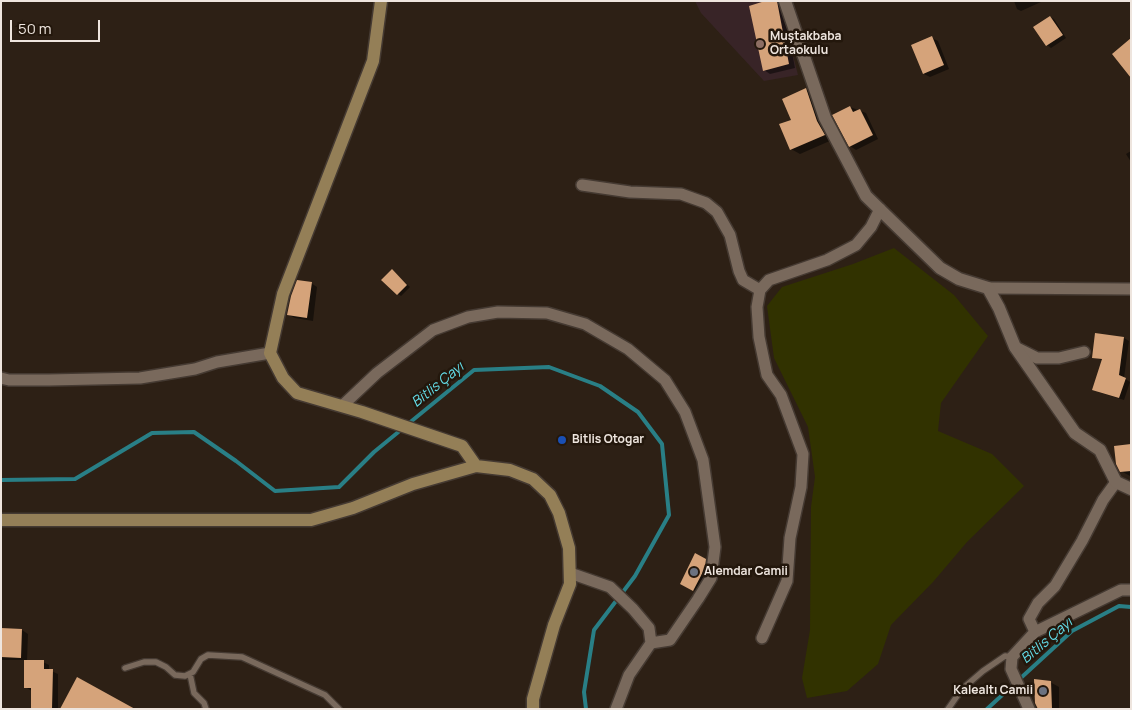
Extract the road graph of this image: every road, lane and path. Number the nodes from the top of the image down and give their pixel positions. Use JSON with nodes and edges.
{"nodes":[{"id":1,"x":382,"y":1,"type":"edge"},
{"id":2,"x":785,"y":1,"type":"edge"},
{"id":3,"x":582,"y":185,"type":"dead end"},
{"id":4,"x":880,"y":209,"type":"junction"},
{"id":5,"x":988,"y":288,"type":"junction"},
{"id":6,"x":1131,"y":289,"type":"edge"},
{"id":7,"x":760,"y":290,"type":"junction"},
{"id":8,"x":1015,"y":347,"type":"junction"},
{"id":9,"x":1084,"y":352,"type":"dead end"},
{"id":10,"x":270,"y":353,"type":"junction"},
{"id":11,"x":1,"y":378,"type":"edge"},
{"id":12,"x":342,"y":406,"type":"junction"},
{"id":13,"x":476,"y":466,"type":"junction"},
{"id":14,"x":1116,"y":482,"type":"junction"},
{"id":15,"x":1131,"y":489,"type":"edge"},
{"id":16,"x":1,"y":520,"type":"edge"},
{"id":17,"x":570,"y":572,"type":"junction"},
{"id":18,"x":1131,"y":590,"type":"edge"},
{"id":19,"x":1035,"y":632,"type":"junction"},
{"id":20,"x":762,"y":638,"type":"dead end"},
{"id":21,"x":651,"y":643,"type":"junction"},
{"id":22,"x":1012,"y":657,"type":"junction"},
{"id":23,"x":125,"y":668,"type":"dead end"},
{"id":24,"x":190,"y":674,"type":"junction"},
{"id":25,"x":206,"y":709,"type":"edge"},
{"id":26,"x":339,"y":709,"type":"edge"},
{"id":27,"x":533,"y":709,"type":"edge"},
{"id":28,"x":616,"y":709,"type":"edge"},
{"id":29,"x":948,"y":709,"type":"edge"},
{"id":30,"x":1029,"y":709,"type":"edge"}],
"edges":[{"from":1,"to":10,"type":"main road"},
{"from":2,"to":4,"type":"street"},
{"from":3,"to":7,"type":"street"},
{"from":4,"to":5,"type":"street"},
{"from":4,"to":7,"type":"street"},
{"from":5,"to":6,"type":"street"},
{"from":5,"to":8,"type":"street"},
{"from":7,"to":20,"type":"street"},
{"from":8,"to":9,"type":"street"},
{"from":8,"to":14,"type":"street"},
{"from":10,"to":11,"type":"street"},
{"from":10,"to":12,"type":"main road"},
{"from":12,"to":13,"type":"main road"},
{"from":12,"to":21,"type":"street"},
{"from":13,"to":16,"type":"main road"},
{"from":13,"to":17,"type":"main road"},
{"from":14,"to":15,"type":"street"},
{"from":14,"to":19,"type":"street"},
{"from":17,"to":21,"type":"street"},
{"from":17,"to":27,"type":"main road"},
{"from":18,"to":19,"type":"street"},
{"from":19,"to":22,"type":"street"},
{"from":21,"to":28,"type":"street"},
{"from":22,"to":29,"type":"lane"},
{"from":22,"to":30,"type":"street"},
{"from":23,"to":24,"type":"lane"},
{"from":24,"to":25,"type":"lane"},
{"from":24,"to":26,"type":"lane"}]}
